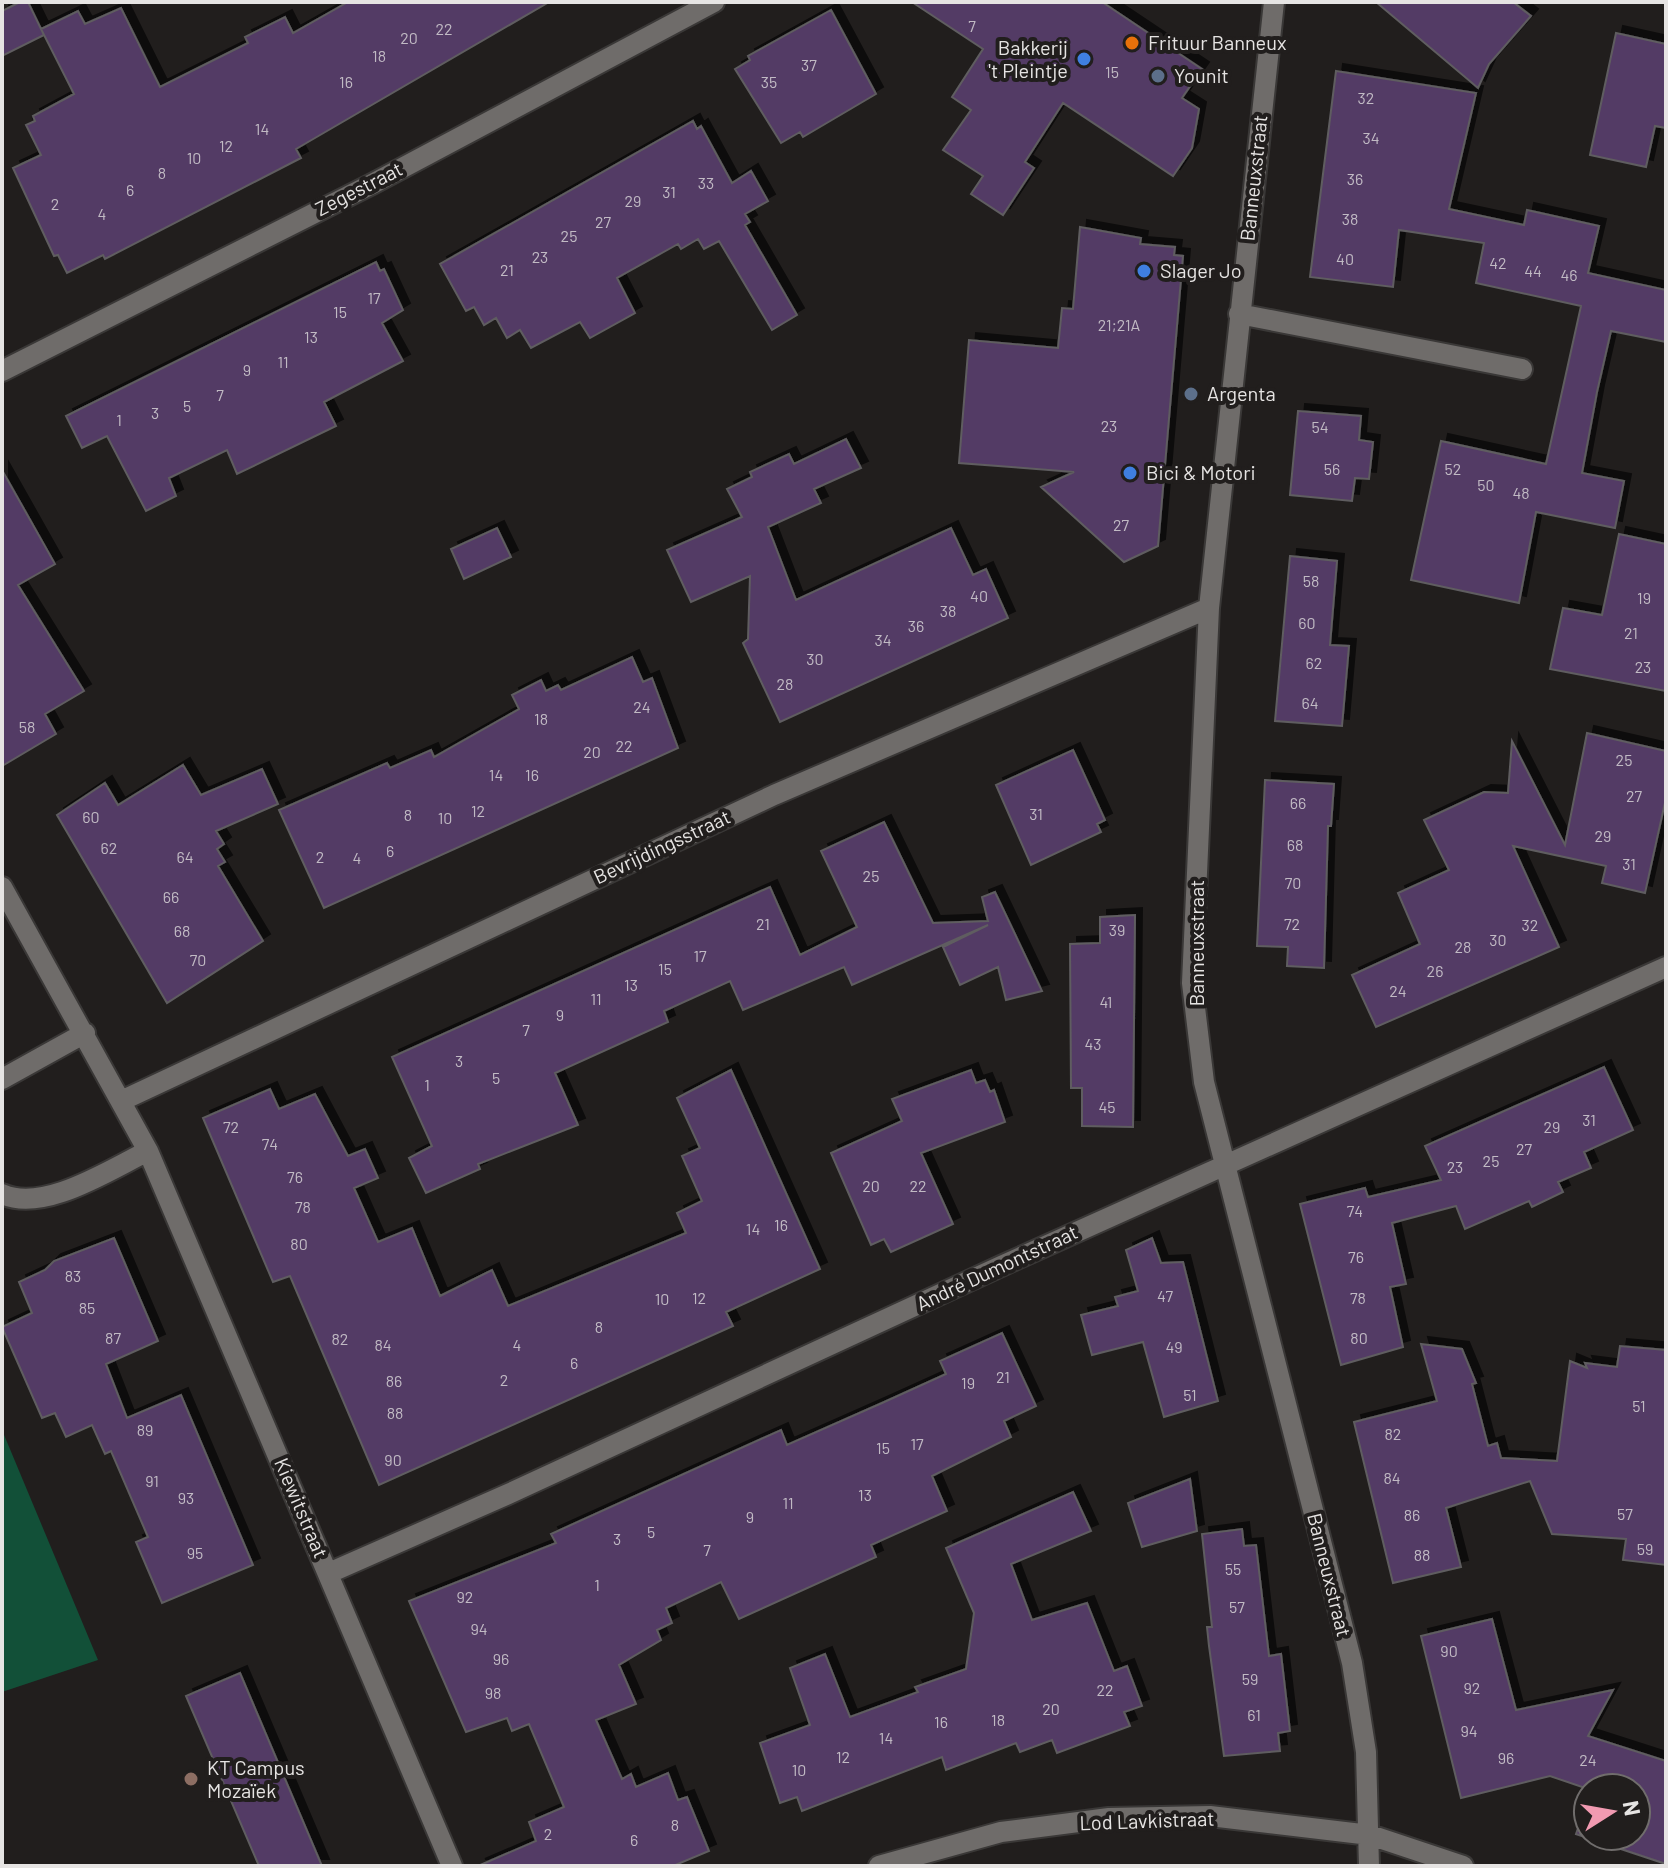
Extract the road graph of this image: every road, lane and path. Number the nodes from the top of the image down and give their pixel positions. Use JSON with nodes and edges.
{"nodes":[{"id":1,"x":714,"y":2,"type":"edge"},
{"id":2,"x":1272,"y":3,"type":"edge"},
{"id":3,"x":1239,"y":314,"type":"junction"},
{"id":4,"x":1522,"y":369,"type":"dead end"},
{"id":5,"x":2,"y":371,"type":"edge"},
{"id":6,"x":1209,"y":608,"type":"junction"},
{"id":7,"x":2,"y":887,"type":"edge"},
{"id":8,"x":1666,"y":967,"type":"edge"},
{"id":9,"x":85,"y":1033,"type":"junction"},
{"id":10,"x":2,"y":1079,"type":"edge"},
{"id":11,"x":121,"y":1101,"type":"junction"},
{"id":12,"x":148,"y":1151,"type":"junction"},
{"id":13,"x":1226,"y":1163,"type":"junction"},
{"id":14,"x":2,"y":1194,"type":"edge"},
{"id":15,"x":329,"y":1573,"type":"junction"},
{"id":16,"x":1370,"y":1835,"type":"junction"},
{"id":17,"x":452,"y":1866,"type":"edge"},
{"id":18,"x":879,"y":1866,"type":"edge"},
{"id":19,"x":1369,"y":1866,"type":"edge"},
{"id":20,"x":1463,"y":1866,"type":"edge"}],
"edges":[{"from":1,"to":5,"type":"street","name":"Zegestraat"},
{"from":2,"to":3,"type":"street","name":"Banneuxstraat"},
{"from":3,"to":4,"type":"street"},
{"from":3,"to":6,"type":"street","name":"Banneuxstraat"},
{"from":6,"to":11,"type":"street","name":"Bevrijdingsstraat"},
{"from":6,"to":13,"type":"street","name":"Banneuxstraat"},
{"from":7,"to":9,"type":"street","name":"Kiewitstraat"},
{"from":8,"to":13,"type":"street","name":"André Dumontstraat"},
{"from":9,"to":10,"type":"street"},
{"from":9,"to":11,"type":"street","name":"Kiewitstraat"},
{"from":11,"to":12,"type":"street","name":"Kiewitstraat"},
{"from":12,"to":14,"type":"street"},
{"from":12,"to":15,"type":"street","name":"Kiewitstraat"},
{"from":13,"to":15,"type":"street","name":"André Dumontstraat"},
{"from":13,"to":16,"type":"street","name":"Banneuxstraat"},
{"from":15,"to":17,"type":"street","name":"Kiewitstraat"},
{"from":16,"to":18,"type":"street","name":"Lod Lavkistraat"},
{"from":16,"to":19,"type":"street","name":"Banneuxstraat"},
{"from":16,"to":20,"type":"street","name":"Lod Lavkistraat"}]}
